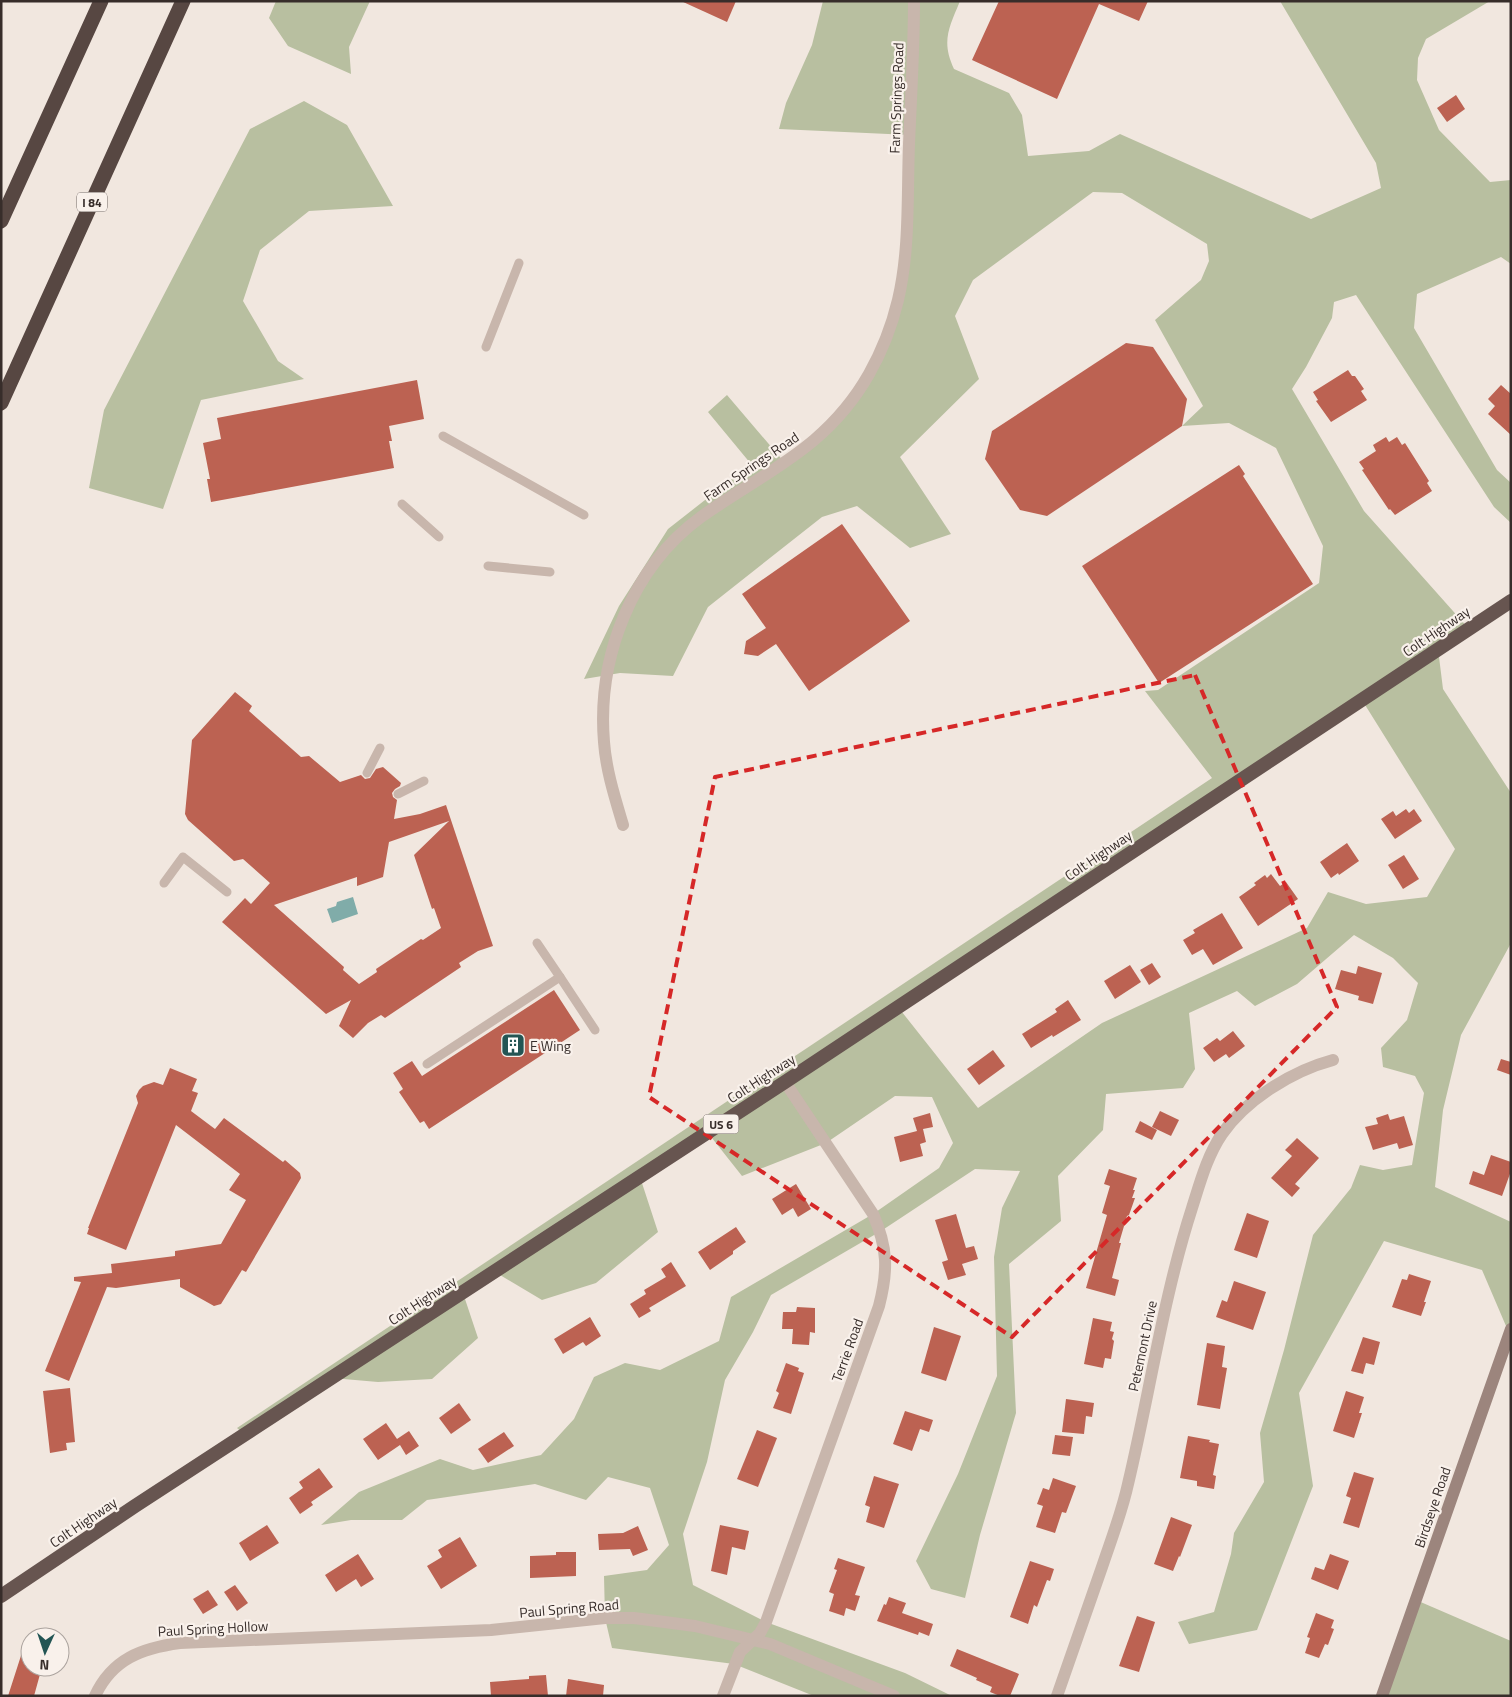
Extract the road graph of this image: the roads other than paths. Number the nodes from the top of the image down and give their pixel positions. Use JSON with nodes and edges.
{"nodes":[{"id":1,"x":101,"y":1,"type":"edge"},
{"id":2,"x":183,"y":1,"type":"edge"},
{"id":3,"x":914,"y":1,"type":"edge"},
{"id":4,"x":1,"y":221,"type":"edge"},
{"id":5,"x":519,"y":263,"type":"dead end"},
{"id":6,"x":486,"y":347,"type":"dead end"},
{"id":7,"x":1,"y":403,"type":"edge"},
{"id":8,"x":443,"y":436,"type":"dead end"},
{"id":9,"x":402,"y":504,"type":"dead end"},
{"id":10,"x":584,"y":515,"type":"dead end"},
{"id":11,"x":439,"y":537,"type":"dead end"},
{"id":12,"x":488,"y":566,"type":"dead end"},
{"id":13,"x":550,"y":572,"type":"dead end"},
{"id":14,"x":1511,"y":601,"type":"edge"},
{"id":15,"x":380,"y":748,"type":"dead end"},
{"id":16,"x":367,"y":773,"type":"dead end"},
{"id":17,"x":424,"y":781,"type":"dead end"},
{"id":18,"x":398,"y":794,"type":"dead end"},
{"id":19,"x":624,"y":825,"type":"dead end"},
{"id":20,"x":164,"y":883,"type":"dead end"},
{"id":21,"x":227,"y":892,"type":"dead end"},
{"id":22,"x":537,"y":944,"type":"dead end"},
{"id":23,"x":560,"y":978,"type":"junction"},
{"id":24,"x":595,"y":1030,"type":"dead end"},
{"id":25,"x":1333,"y":1060,"type":"dead end"},
{"id":26,"x":427,"y":1064,"type":"dead end"},
{"id":27,"x":786,"y":1082,"type":"junction"},
{"id":28,"x":1511,"y":1329,"type":"edge"},
{"id":29,"x":1,"y":1596,"type":"edge"},
{"id":30,"x":324,"y":1638,"type":"joint"},
{"id":31,"x":752,"y":1639,"type":"junction"},
{"id":32,"x":95,"y":1696,"type":"edge"},
{"id":33,"x":723,"y":1696,"type":"edge"},
{"id":34,"x":894,"y":1696,"type":"edge"},
{"id":35,"x":1057,"y":1696,"type":"edge"},
{"id":36,"x":1382,"y":1696,"type":"edge"}],
"edges":[{"from":1,"to":4,"type":"highway"},
{"from":2,"to":7,"type":"highway","number":"I 84"},
{"from":3,"to":19,"type":"street","name":"Farm Springs Road"},
{"from":5,"to":6,"type":"lane"},
{"from":8,"to":10,"type":"lane"},
{"from":9,"to":11,"type":"lane"},
{"from":12,"to":13,"type":"lane"},
{"from":14,"to":27,"type":"highway","name":"Colt Highway","number":"US 6"},
{"from":15,"to":16,"type":"lane"},
{"from":17,"to":18,"type":"lane"},
{"from":20,"to":21,"type":"lane"},
{"from":22,"to":23,"type":"lane"},
{"from":23,"to":24,"type":"lane"},
{"from":23,"to":26,"type":"lane"},
{"from":25,"to":35,"type":"street","name":"Petemont Drive"},
{"from":27,"to":29,"type":"highway","name":"Colt Highway","number":"US 6"},
{"from":27,"to":31,"type":"street","name":"Terrie Road"},
{"from":28,"to":36,"type":"main road","name":"Birdseye Road"},
{"from":30,"to":31,"type":"street","name":"Paul Spring Road"},
{"from":30,"to":32,"type":"street","name":"Paul Spring Hollow"},
{"from":31,"to":33,"type":"street","name":"Terrie Road"},
{"from":31,"to":34,"type":"street","name":"Paul Spring Road"}]}
